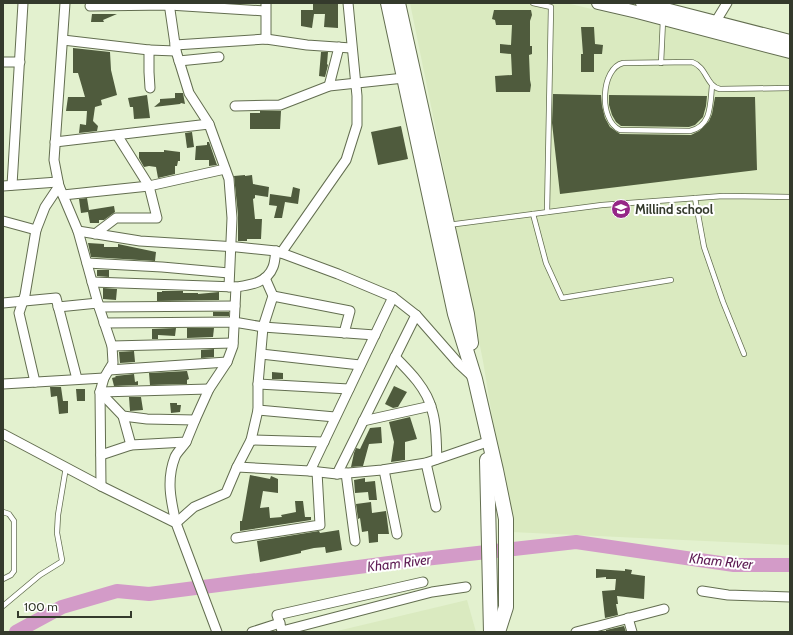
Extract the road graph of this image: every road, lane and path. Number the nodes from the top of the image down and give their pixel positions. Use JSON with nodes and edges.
{"nodes":[{"id":1,"x":23,"y":3,"type":"edge"},
{"id":2,"x":65,"y":3,"type":"edge"},
{"id":3,"x":348,"y":3,"type":"edge"},
{"id":4,"x":388,"y":3,"type":"edge"},
{"id":5,"x":398,"y":3,"type":"edge"},
{"id":6,"x":533,"y":3,"type":"edge"},
{"id":7,"x":598,"y":3,"type":"edge"},
{"id":8,"x":642,"y":3,"type":"edge"},
{"id":9,"x":727,"y":3,"type":"edge"},
{"id":10,"x":169,"y":4,"type":"edge"},
{"id":11,"x":90,"y":6,"type":"dead end"},
{"id":12,"x":266,"y":7,"type":"edge"},
{"id":13,"x":663,"y":10,"type":"edge"},
{"id":14,"x":713,"y":26,"type":"junction"},
{"id":15,"x":266,"y":39,"type":"junction"},
{"id":16,"x":63,"y":40,"type":"junction"},
{"id":17,"x":790,"y":41,"type":"edge"},
{"id":18,"x":339,"y":47,"type":"junction"},
{"id":19,"x":175,"y":48,"type":"junction"},
{"id":20,"x":351,"y":48,"type":"junction"},
{"id":21,"x":149,"y":50,"type":"junction"},
{"id":22,"x":790,"y":52,"type":"edge"},
{"id":23,"x":219,"y":57,"type":"dead end"},
{"id":24,"x":179,"y":61,"type":"junction"},
{"id":25,"x":3,"y":62,"type":"edge"},
{"id":26,"x":20,"y":62,"type":"junction"},
{"id":27,"x":661,"y":62,"type":"junction"},
{"id":28,"x":404,"y":78,"type":"junction"},
{"id":29,"x":356,"y":84,"type":"junction"},
{"id":30,"x":329,"y":86,"type":"junction"},
{"id":31,"x":712,"y":86,"type":"junction"},
{"id":32,"x":150,"y":88,"type":"dead end"},
{"id":33,"x":790,"y":88,"type":"edge"},
{"id":34,"x":235,"y":106,"type":"dead end"},
{"id":35,"x":209,"y":124,"type":"junction"},
{"id":36,"x":117,"y":135,"type":"junction"},
{"id":37,"x":55,"y":142,"type":"junction"},
{"id":38,"x":225,"y":169,"type":"junction"},
{"id":39,"x":59,"y":184,"type":"junction"},
{"id":40,"x":8,"y":185,"type":"edge"},
{"id":41,"x":149,"y":186,"type":"junction"},
{"id":42,"x":63,"y":195,"type":"junction"},
{"id":43,"x":790,"y":197,"type":"edge"},
{"id":44,"x":696,"y":198,"type":"junction"},
{"id":45,"x":548,"y":212,"type":"junction"},
{"id":46,"x":533,"y":214,"type":"junction"},
{"id":47,"x":3,"y":220,"type":"edge"},
{"id":48,"x":442,"y":225,"type":"junction"},
{"id":49,"x":36,"y":230,"type":"junction"},
{"id":50,"x":78,"y":231,"type":"junction"},
{"id":51,"x":95,"y":234,"type":"junction"},
{"id":52,"x":230,"y":246,"type":"junction"},
{"id":53,"x":278,"y":252,"type":"junction"},
{"id":54,"x":87,"y":263,"type":"junction"},
{"id":55,"x":229,"y":273,"type":"junction"},
{"id":56,"x":265,"y":278,"type":"junction"},
{"id":57,"x":670,"y":280,"type":"dead end"},
{"id":58,"x":92,"y":282,"type":"junction"},
{"id":59,"x":232,"y":287,"type":"junction"},
{"id":60,"x":273,"y":296,"type":"junction"},
{"id":61,"x":393,"y":298,"type":"junction"},
{"id":62,"x":23,"y":301,"type":"junction"},
{"id":63,"x":3,"y":303,"type":"edge"},
{"id":64,"x":98,"y":305,"type":"junction"},
{"id":65,"x":235,"y":306,"type":"junction"},
{"id":66,"x":58,"y":307,"type":"junction"},
{"id":67,"x":416,"y":315,"type":"junction"},
{"id":68,"x":234,"y":322,"type":"junction"},
{"id":69,"x":104,"y":323,"type":"junction"},
{"id":70,"x":263,"y":327,"type":"junction"},
{"id":71,"x":344,"y":333,"type":"junction"},
{"id":72,"x":375,"y":335,"type":"junction"},
{"id":73,"x":233,"y":343,"type":"junction"},
{"id":74,"x":112,"y":346,"type":"junction"},
{"id":75,"x":261,"y":354,"type":"junction"},
{"id":76,"x":744,"y":354,"type":"dead end"},
{"id":77,"x":395,"y":357,"type":"junction"},
{"id":78,"x":227,"y":362,"type":"junction"},
{"id":79,"x":360,"y":365,"type":"junction"},
{"id":80,"x":106,"y":374,"type":"junction"},
{"id":81,"x":77,"y":379,"type":"junction"},
{"id":82,"x":475,"y":379,"type":"junction"},
{"id":83,"x":35,"y":382,"type":"junction"},
{"id":84,"x":3,"y":384,"type":"edge"},
{"id":85,"x":258,"y":384,"type":"junction"},
{"id":86,"x":209,"y":389,"type":"junction"},
{"id":87,"x":349,"y":389,"type":"junction"},
{"id":88,"x":100,"y":392,"type":"junction"},
{"id":89,"x":431,"y":406,"type":"junction"},
{"id":90,"x":258,"y":410,"type":"junction"},
{"id":91,"x":123,"y":416,"type":"junction"},
{"id":92,"x":335,"y":417,"type":"junction"},
{"id":93,"x":195,"y":420,"type":"junction"},
{"id":94,"x":363,"y":421,"type":"junction"},
{"id":95,"x":3,"y":434,"type":"edge"},
{"id":96,"x":487,"y":436,"type":"junction"},
{"id":97,"x":251,"y":440,"type":"junction"},
{"id":98,"x":186,"y":442,"type":"junction"},
{"id":99,"x":324,"y":442,"type":"junction"},
{"id":100,"x":131,"y":445,"type":"junction"},
{"id":101,"x":101,"y":455,"type":"junction"},
{"id":102,"x":437,"y":459,"type":"junction"},
{"id":103,"x":426,"y":463,"type":"junction"},
{"id":104,"x":66,"y":467,"type":"junction"},
{"id":105,"x":237,"y":467,"type":"junction"},
{"id":106,"x":384,"y":470,"type":"junction"},
{"id":107,"x":314,"y":472,"type":"junction"},
{"id":108,"x":342,"y":474,"type":"junction"},
{"id":109,"x":101,"y":486,"type":"junction"},
{"id":110,"x":436,"y":507,"type":"dead end"},
{"id":111,"x":3,"y":512,"type":"edge"},
{"id":112,"x":176,"y":524,"type":"junction"},
{"id":113,"x":397,"y":534,"type":"dead end"},
{"id":114,"x":236,"y":538,"type":"dead end"},
{"id":115,"x":355,"y":541,"type":"dead end"},
{"id":116,"x":3,"y":579,"type":"edge"},
{"id":117,"x":423,"y":582,"type":"dead end"},
{"id":118,"x":466,"y":587,"type":"dead end"},
{"id":119,"x":702,"y":591,"type":"dead end"},
{"id":120,"x":790,"y":597,"type":"edge"},
{"id":121,"x":3,"y":606,"type":"edge"},
{"id":122,"x":664,"y":609,"type":"dead end"},
{"id":123,"x":628,"y":618,"type":"junction"},
{"id":124,"x":280,"y":623,"type":"junction"},
{"id":125,"x":217,"y":632,"type":"edge"},
{"id":126,"x":255,"y":632,"type":"edge"},
{"id":127,"x":491,"y":632,"type":"edge"},
{"id":128,"x":498,"y":632,"type":"edge"},
{"id":129,"x":576,"y":632,"type":"edge"},
{"id":130,"x":632,"y":632,"type":"edge"}],
"edges":[{"from":1,"to":26,"type":"street"},
{"from":2,"to":16,"type":"street"},
{"from":3,"to":20,"type":"street"},
{"from":4,"to":28,"type":"main road"},
{"from":5,"to":48,"type":"main road"},
{"from":6,"to":45,"type":"lane"},
{"from":7,"to":13,"type":"street"},
{"from":8,"to":13,"type":"street"},
{"from":9,"to":14,"type":"street"},
{"from":10,"to":11,"type":"street"},
{"from":10,"to":12,"type":"street"},
{"from":10,"to":19,"type":"street"},
{"from":12,"to":15,"type":"street"},
{"from":13,"to":14,"type":"street"},
{"from":13,"to":27,"type":"lane"},
{"from":14,"to":17,"type":"street"},
{"from":14,"to":22,"type":"street"},
{"from":15,"to":18,"type":"street"},
{"from":15,"to":19,"type":"street"},
{"from":16,"to":21,"type":"street"},
{"from":16,"to":37,"type":"street"},
{"from":18,"to":20,"type":"street"},
{"from":18,"to":30,"type":"street"},
{"from":19,"to":21,"type":"street"},
{"from":19,"to":24,"type":"street"},
{"from":20,"to":29,"type":"street"},
{"from":21,"to":32,"type":"street"},
{"from":23,"to":24,"type":"street"},
{"from":24,"to":35,"type":"street"},
{"from":25,"to":26,"type":"street"},
{"from":26,"to":40,"type":"street"},
{"from":27,"to":31,"type":"lane"},
{"from":27,"to":31,"type":"lane"},
{"from":28,"to":29,"type":"street"},
{"from":28,"to":48,"type":"main road"},
{"from":29,"to":30,"type":"street"},
{"from":29,"to":53,"type":"street"},
{"from":30,"to":34,"type":"street"},
{"from":31,"to":33,"type":"lane"},
{"from":35,"to":36,"type":"street"},
{"from":35,"to":38,"type":"street"},
{"from":36,"to":37,"type":"street"},
{"from":36,"to":41,"type":"street"},
{"from":37,"to":39,"type":"street"},
{"from":38,"to":41,"type":"street"},
{"from":38,"to":52,"type":"street"},
{"from":39,"to":40,"type":"street"},
{"from":39,"to":42,"type":"street"},
{"from":39,"to":49,"type":"street"},
{"from":41,"to":42,"type":"street"},
{"from":41,"to":51,"type":"street"},
{"from":42,"to":50,"type":"street"},
{"from":43,"to":44,"type":"lane"},
{"from":44,"to":45,"type":"lane"},
{"from":44,"to":76,"type":"lane"},
{"from":45,"to":46,"type":"lane"},
{"from":46,"to":48,"type":"lane"},
{"from":46,"to":57,"type":"lane"},
{"from":47,"to":49,"type":"street"},
{"from":48,"to":82,"type":"main road"},
{"from":49,"to":62,"type":"street"},
{"from":50,"to":51,"type":"street"},
{"from":50,"to":54,"type":"street"},
{"from":51,"to":52,"type":"street"},
{"from":52,"to":53,"type":"street"},
{"from":52,"to":55,"type":"street"},
{"from":53,"to":56,"type":"street"},
{"from":53,"to":61,"type":"street"},
{"from":54,"to":55,"type":"street"},
{"from":54,"to":58,"type":"street"},
{"from":55,"to":59,"type":"street"},
{"from":56,"to":59,"type":"street"},
{"from":56,"to":60,"type":"street"},
{"from":58,"to":59,"type":"street"},
{"from":58,"to":64,"type":"street"},
{"from":59,"to":65,"type":"street"},
{"from":60,"to":70,"type":"street"},
{"from":60,"to":71,"type":"street"},
{"from":61,"to":67,"type":"street"},
{"from":61,"to":72,"type":"street"},
{"from":62,"to":63,"type":"street"},
{"from":62,"to":66,"type":"street"},
{"from":62,"to":83,"type":"street"},
{"from":64,"to":65,"type":"street"},
{"from":64,"to":66,"type":"street"},
{"from":64,"to":69,"type":"street"},
{"from":65,"to":68,"type":"street"},
{"from":66,"to":81,"type":"street"},
{"from":67,"to":77,"type":"street"},
{"from":67,"to":82,"type":"street"},
{"from":68,"to":69,"type":"street"},
{"from":68,"to":70,"type":"street"},
{"from":68,"to":73,"type":"street"},
{"from":69,"to":74,"type":"street"},
{"from":70,"to":71,"type":"street"},
{"from":70,"to":75,"type":"street"},
{"from":71,"to":72,"type":"street"},
{"from":72,"to":79,"type":"street"},
{"from":73,"to":74,"type":"street"},
{"from":73,"to":78,"type":"street"},
{"from":74,"to":80,"type":"street"},
{"from":75,"to":79,"type":"street"},
{"from":75,"to":85,"type":"street"},
{"from":77,"to":89,"type":"street"},
{"from":77,"to":94,"type":"street"},
{"from":78,"to":80,"type":"street"},
{"from":78,"to":86,"type":"street"},
{"from":79,"to":87,"type":"street"},
{"from":80,"to":81,"type":"street"},
{"from":80,"to":88,"type":"street"},
{"from":81,"to":83,"type":"street"},
{"from":82,"to":96,"type":"main road"},
{"from":83,"to":84,"type":"street"},
{"from":85,"to":87,"type":"street"},
{"from":85,"to":90,"type":"street"},
{"from":86,"to":88,"type":"street"},
{"from":86,"to":93,"type":"street"},
{"from":87,"to":92,"type":"street"},
{"from":88,"to":91,"type":"street"},
{"from":88,"to":101,"type":"street"},
{"from":89,"to":94,"type":"street"},
{"from":89,"to":102,"type":"street"},
{"from":90,"to":92,"type":"street"},
{"from":90,"to":97,"type":"street"},
{"from":91,"to":93,"type":"street"},
{"from":91,"to":100,"type":"street"},
{"from":92,"to":99,"type":"street"},
{"from":93,"to":98,"type":"street"},
{"from":94,"to":108,"type":"street"},
{"from":95,"to":104,"type":"street"},
{"from":96,"to":102,"type":"street"},
{"from":96,"to":127,"type":"main road"},
{"from":96,"to":128,"type":"main road"},
{"from":97,"to":99,"type":"street"},
{"from":97,"to":105,"type":"street"},
{"from":98,"to":100,"type":"street"},
{"from":98,"to":112,"type":"street"},
{"from":99,"to":107,"type":"street"},
{"from":100,"to":101,"type":"street"},
{"from":101,"to":109,"type":"street"},
{"from":102,"to":103,"type":"street"},
{"from":103,"to":106,"type":"street"},
{"from":103,"to":110,"type":"street"},
{"from":104,"to":109,"type":"street"},
{"from":104,"to":121,"type":"lane"},
{"from":105,"to":107,"type":"street"},
{"from":105,"to":112,"type":"street"},
{"from":106,"to":108,"type":"street"},
{"from":106,"to":113,"type":"street"},
{"from":107,"to":108,"type":"street"},
{"from":107,"to":114,"type":"street"},
{"from":108,"to":115,"type":"street"},
{"from":109,"to":112,"type":"street"},
{"from":111,"to":116,"type":"lane"},
{"from":112,"to":125,"type":"street"},
{"from":117,"to":124,"type":"street"},
{"from":118,"to":124,"type":"street"},
{"from":119,"to":120,"type":"street"},
{"from":122,"to":123,"type":"street"},
{"from":123,"to":129,"type":"street"},
{"from":123,"to":130,"type":"street"},
{"from":124,"to":126,"type":"street"}]}
